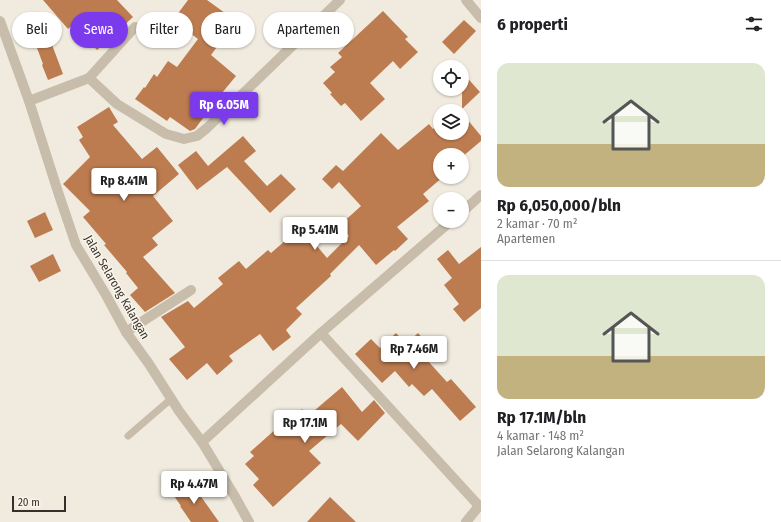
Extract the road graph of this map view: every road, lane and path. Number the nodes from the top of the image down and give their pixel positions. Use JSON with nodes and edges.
{"nodes":[{"id":1,"x":340,"y":0,"type":"edge"},
{"id":2,"x":466,"y":0,"type":"edge"},
{"id":3,"x":481,"y":18,"type":"edge"},
{"id":4,"x":0,"y":21,"type":"edge"},
{"id":5,"x":135,"y":27,"type":"dead end"},
{"id":6,"x":89,"y":78,"type":"junction"},
{"id":7,"x":29,"y":101,"type":"junction"},
{"id":8,"x":481,"y":196,"type":"edge"},
{"id":9,"x":469,"y":206,"type":"edge"},
{"id":10,"x":443,"y":228,"type":"edge"},
{"id":11,"x":191,"y":290,"type":"dead end"},
{"id":12,"x":126,"y":332,"type":"junction"},
{"id":13,"x":322,"y":333,"type":"junction"},
{"id":14,"x":172,"y":399,"type":"junction"},
{"id":15,"x":128,"y":436,"type":"dead end"},
{"id":16,"x":202,"y":442,"type":"junction"},
{"id":17,"x":480,"y":505,"type":"edge"},
{"id":18,"x":248,"y":522,"type":"edge"},
{"id":19,"x":466,"y":522,"type":"edge"}],
"edges":[{"from":1,"to":6,"type":"street"},
{"from":2,"to":3,"type":"street"},
{"from":4,"to":7,"type":"street","name":"Jalan Selarong Kalangan"},
{"from":5,"to":6,"type":"street"},
{"from":6,"to":7,"type":"street"},
{"from":7,"to":12,"type":"street","name":"Jalan Selarong Kalangan"},
{"from":8,"to":9,"type":"street"},
{"from":10,"to":13,"type":"street"},
{"from":11,"to":12,"type":"street"},
{"from":12,"to":14,"type":"street","name":"Jalan Selarong Kalangan"},
{"from":13,"to":16,"type":"street"},
{"from":13,"to":17,"type":"street"},
{"from":14,"to":15,"type":"lane"},
{"from":14,"to":16,"type":"street","name":"Jalan Selarong Kalangan"},
{"from":16,"to":18,"type":"street","name":"Jalan Selarong Kalangan"},
{"from":17,"to":19,"type":"street"}]}
